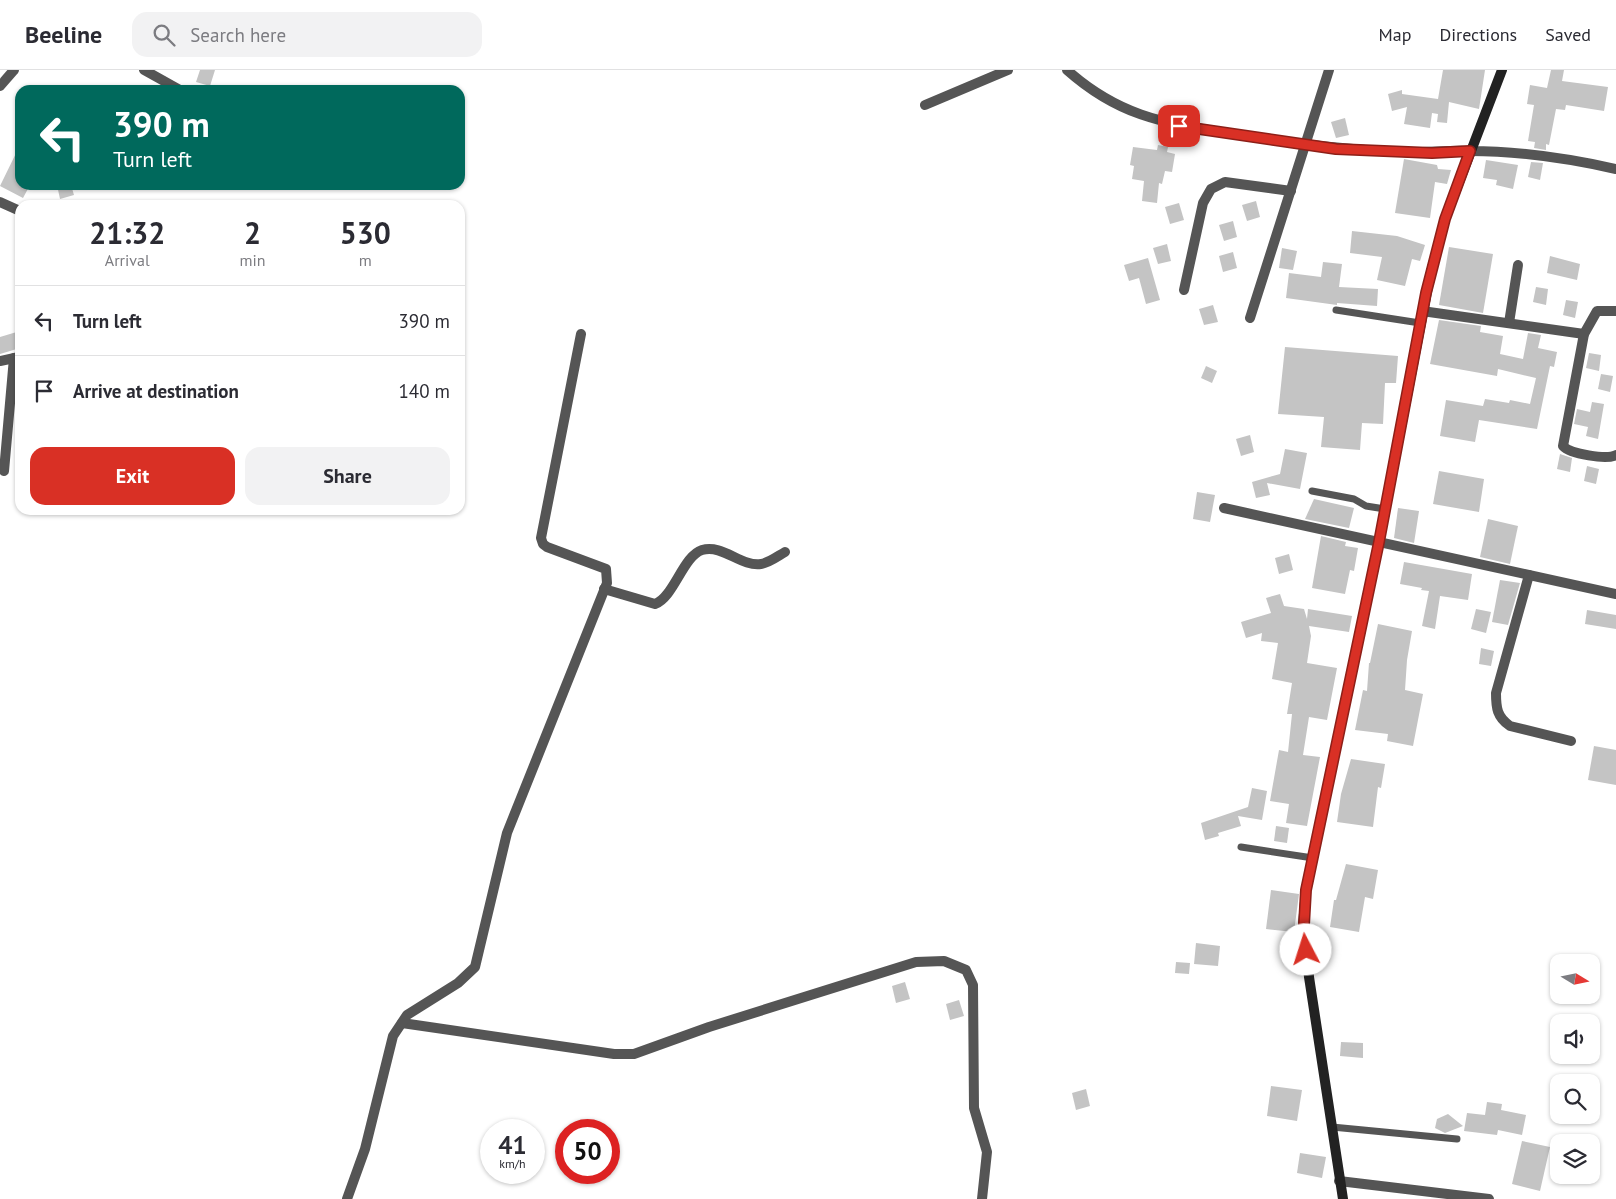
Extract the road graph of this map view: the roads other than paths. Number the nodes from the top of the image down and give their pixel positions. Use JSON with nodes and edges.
{"nodes":[{"id":1,"x":14,"y":70,"type":"edge"},
{"id":2,"x":144,"y":70,"type":"edge"},
{"id":3,"x":1008,"y":70,"type":"edge"},
{"id":4,"x":1067,"y":70,"type":"edge"},
{"id":5,"x":1330,"y":70,"type":"edge"},
{"id":6,"x":1502,"y":70,"type":"edge"},
{"id":7,"x":171,"y":85,"type":"edge"},
{"id":8,"x":0,"y":86,"type":"edge"},
{"id":9,"x":925,"y":105,"type":"dead end"},
{"id":10,"x":1306,"y":145,"type":"junction"},
{"id":11,"x":1470,"y":151,"type":"junction"},
{"id":12,"x":1616,"y":170,"type":"edge"},
{"id":13,"x":1291,"y":191,"type":"junction"},
{"id":14,"x":0,"y":202,"type":"edge"},
{"id":15,"x":15,"y":208,"type":"edge"},
{"id":16,"x":1518,"y":265,"type":"dead end"},
{"id":17,"x":1184,"y":290,"type":"dead end"},
{"id":18,"x":1336,"y":310,"type":"dead end"},
{"id":19,"x":1422,"y":311,"type":"junction"},
{"id":20,"x":1616,"y":311,"type":"edge"},
{"id":21,"x":1250,"y":318,"type":"dead end"},
{"id":22,"x":1420,"y":323,"type":"junction"},
{"id":23,"x":1509,"y":323,"type":"junction"},
{"id":24,"x":581,"y":334,"type":"dead end"},
{"id":25,"x":1584,"y":334,"type":"junction"},
{"id":26,"x":15,"y":357,"type":"edge"},
{"id":27,"x":0,"y":361,"type":"edge"},
{"id":28,"x":15,"y":375,"type":"edge"},
{"id":29,"x":1616,"y":455,"type":"edge"},
{"id":30,"x":4,"y":471,"type":"dead end"},
{"id":31,"x":1312,"y":491,"type":"dead end"},
{"id":32,"x":1224,"y":508,"type":"dead end"},
{"id":33,"x":1385,"y":510,"type":"junction"},
{"id":34,"x":1379,"y":542,"type":"junction"},
{"id":35,"x":785,"y":552,"type":"dead end"},
{"id":36,"x":1529,"y":575,"type":"junction"},
{"id":37,"x":604,"y":589,"type":"junction"},
{"id":38,"x":1616,"y":594,"type":"edge"},
{"id":39,"x":1571,"y":741,"type":"dead end"},
{"id":40,"x":1241,"y":846,"type":"dead end"},
{"id":41,"x":1313,"y":858,"type":"junction"},
{"id":42,"x":402,"y":1023,"type":"junction"},
{"id":43,"x":1332,"y":1127,"type":"junction"},
{"id":44,"x":1457,"y":1139,"type":"dead end"},
{"id":45,"x":1339,"y":1181,"type":"junction"},
{"id":46,"x":347,"y":1199,"type":"edge"},
{"id":47,"x":982,"y":1199,"type":"edge"},
{"id":48,"x":1342,"y":1199,"type":"edge"},
{"id":49,"x":1490,"y":1199,"type":"edge"}],
"edges":[{"from":1,"to":8,"type":"street"},
{"from":2,"to":7,"type":"street"},
{"from":3,"to":9,"type":"street"},
{"from":4,"to":10,"type":"street"},
{"from":5,"to":10,"type":"street"},
{"from":6,"to":11,"type":"main road"},
{"from":10,"to":11,"type":"street"},
{"from":10,"to":13,"type":"street"},
{"from":11,"to":12,"type":"street"},
{"from":11,"to":19,"type":"main road"},
{"from":13,"to":17,"type":"street"},
{"from":13,"to":21,"type":"street"},
{"from":14,"to":15,"type":"street"},
{"from":16,"to":23,"type":"street"},
{"from":18,"to":22,"type":"lane"},
{"from":19,"to":22,"type":"main road"},
{"from":19,"to":23,"type":"street"},
{"from":20,"to":25,"type":"street"},
{"from":22,"to":33,"type":"main road"},
{"from":23,"to":25,"type":"street"},
{"from":24,"to":37,"type":"street"},
{"from":25,"to":29,"type":"street"},
{"from":26,"to":27,"type":"street"},
{"from":28,"to":30,"type":"street"},
{"from":31,"to":33,"type":"lane"},
{"from":32,"to":34,"type":"street"},
{"from":33,"to":34,"type":"main road"},
{"from":34,"to":36,"type":"street"},
{"from":34,"to":41,"type":"main road"},
{"from":35,"to":37,"type":"street"},
{"from":36,"to":38,"type":"street"},
{"from":36,"to":39,"type":"street"},
{"from":37,"to":42,"type":"street"},
{"from":40,"to":41,"type":"lane"},
{"from":41,"to":43,"type":"main road"},
{"from":42,"to":46,"type":"street"},
{"from":42,"to":47,"type":"street"},
{"from":43,"to":44,"type":"lane"},
{"from":43,"to":45,"type":"main road"},
{"from":45,"to":48,"type":"main road"},
{"from":45,"to":49,"type":"street"}]}
